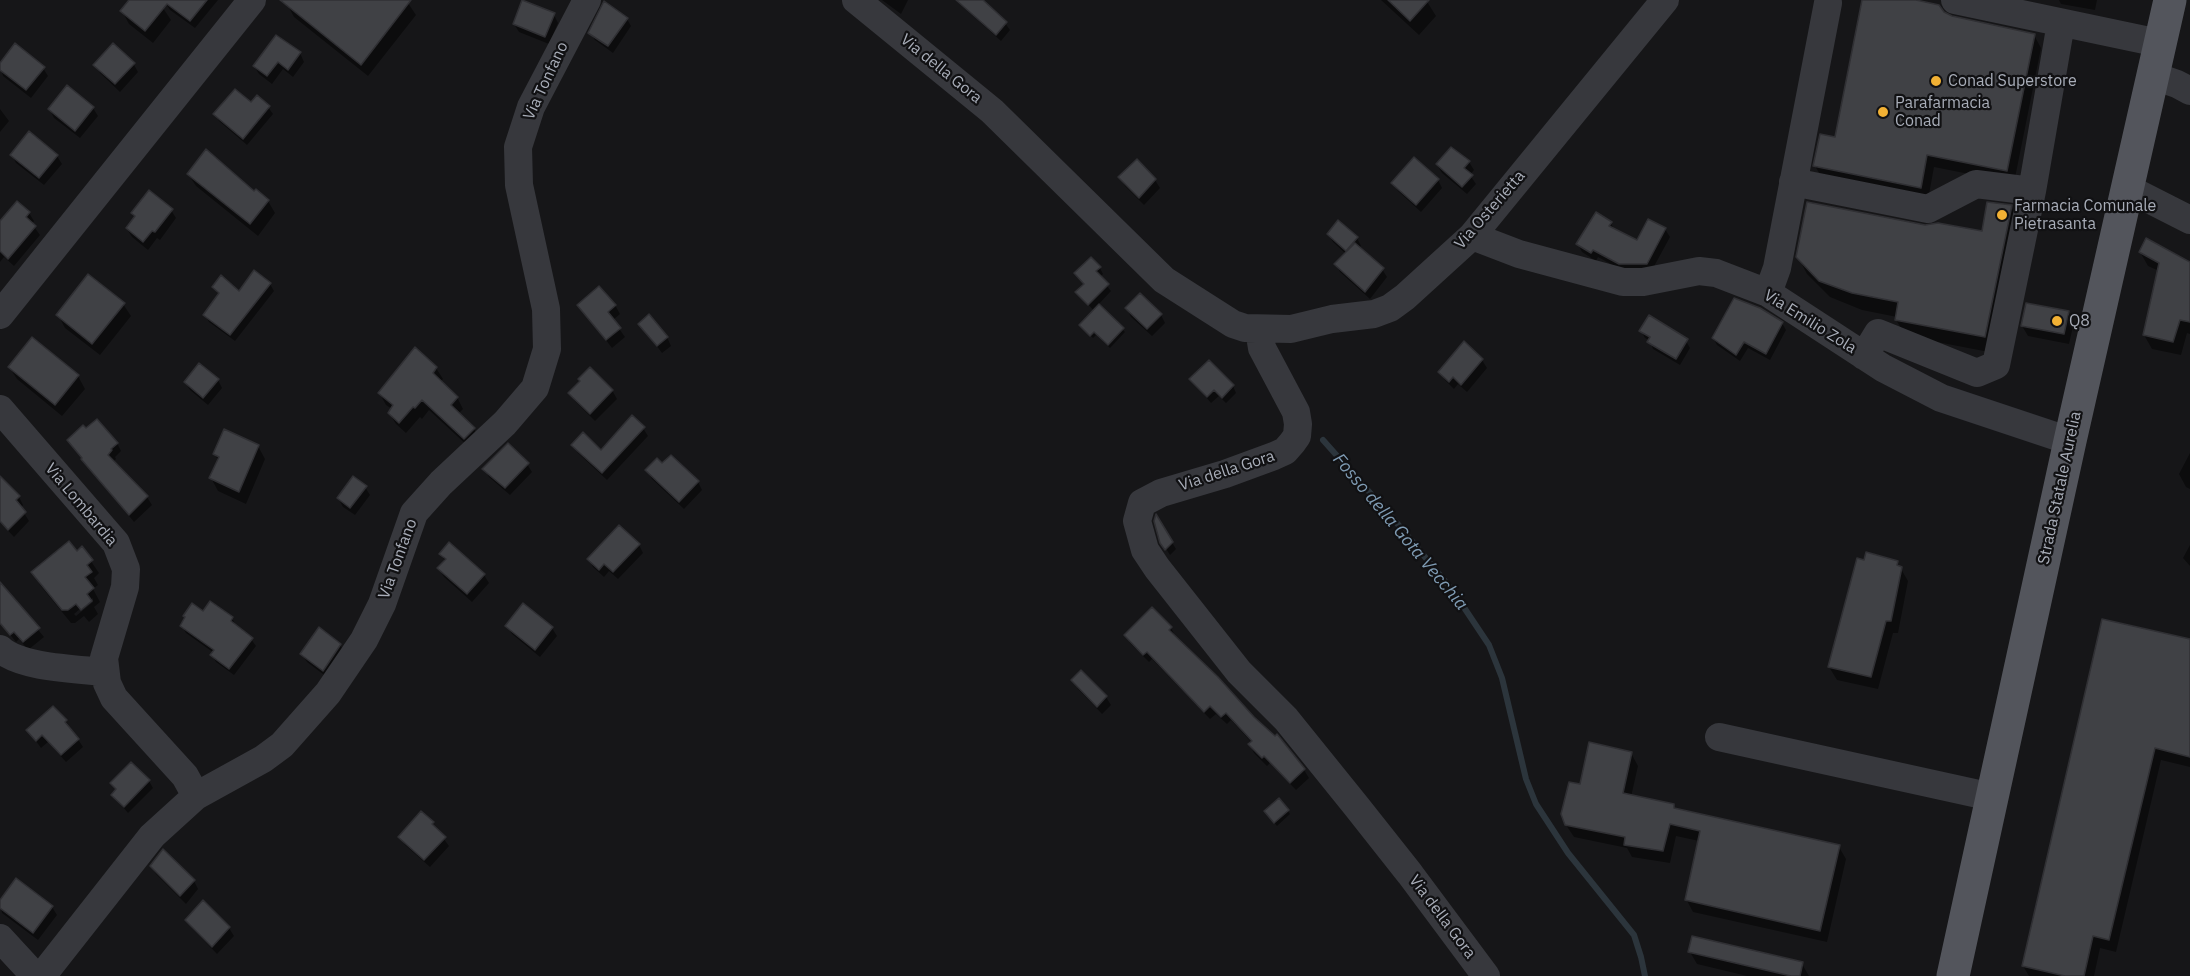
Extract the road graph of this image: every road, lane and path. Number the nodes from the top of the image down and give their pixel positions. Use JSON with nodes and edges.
{"nodes":[{"id":1,"x":252,"y":0,"type":"edge"},
{"id":2,"x":587,"y":0,"type":"edge"},
{"id":3,"x":856,"y":0,"type":"edge"},
{"id":4,"x":1665,"y":0,"type":"edge"},
{"id":5,"x":1955,"y":0,"type":"edge"},
{"id":6,"x":2170,"y":0,"type":"edge"},
{"id":7,"x":1828,"y":1,"type":"edge"},
{"id":8,"x":2061,"y":23,"type":"junction"},
{"id":9,"x":2159,"y":43,"type":"junction"},
{"id":10,"x":2151,"y":75,"type":"junction"},
{"id":11,"x":2190,"y":91,"type":"edge"},
{"id":12,"x":1793,"y":182,"type":"junction"},
{"id":13,"x":2127,"y":188,"type":"junction"},
{"id":14,"x":2032,"y":191,"type":"junction"},
{"id":15,"x":2190,"y":220,"type":"edge"},
{"id":16,"x":1472,"y":236,"type":"junction"},
{"id":17,"x":1768,"y":293,"type":"junction"},
{"id":18,"x":0,"y":315,"type":"edge"},
{"id":19,"x":1259,"y":329,"type":"junction"},
{"id":20,"x":1863,"y":356,"type":"junction"},
{"id":21,"x":0,"y":409,"type":"edge"},
{"id":22,"x":2070,"y":441,"type":"junction"},
{"id":23,"x":65,"y":644,"type":"dead end"},
{"id":24,"x":0,"y":649,"type":"edge"},
{"id":25,"x":39,"y":664,"type":"junction"},
{"id":26,"x":104,"y":672,"type":"junction"},
{"id":27,"x":1719,"y":737,"type":"dead end"},
{"id":28,"x":196,"y":796,"type":"junction"},
{"id":29,"x":1992,"y":796,"type":"junction"},
{"id":30,"x":0,"y":938,"type":"edge"},
{"id":31,"x":35,"y":976,"type":"edge"},
{"id":32,"x":42,"y":976,"type":"edge"},
{"id":33,"x":1486,"y":976,"type":"edge"},
{"id":34,"x":1953,"y":976,"type":"edge"}],
"edges":[{"from":1,"to":18,"type":"street"},
{"from":2,"to":28,"type":"street","name":"Via Tonfano"},
{"from":3,"to":19,"type":"street","name":"Via della Gora"},
{"from":4,"to":16,"type":"street","name":"Via Osterietta"},
{"from":5,"to":8,"type":"street"},
{"from":6,"to":9,"type":"main road","name":"Strada Statale Aurelia"},
{"from":7,"to":12,"type":"street"},
{"from":8,"to":9,"type":"street"},
{"from":8,"to":14,"type":"street"},
{"from":9,"to":10,"type":"main road","name":"Strada Statale Aurelia"},
{"from":10,"to":11,"type":"street"},
{"from":10,"to":13,"type":"main road","name":"Strada Statale Aurelia"},
{"from":12,"to":14,"type":"street"},
{"from":12,"to":17,"type":"street"},
{"from":13,"to":15,"type":"street"},
{"from":13,"to":22,"type":"main road","name":"Strada Statale Aurelia"},
{"from":14,"to":20,"type":"street"},
{"from":16,"to":17,"type":"street","name":"Via Emilio Zola"},
{"from":16,"to":19,"type":"street","name":"Via Osterietta"},
{"from":17,"to":20,"type":"street","name":"Via Emilio Zola"},
{"from":19,"to":33,"type":"street","name":"Via della Gora"},
{"from":20,"to":22,"type":"street","name":"Via Emilio Zola"},
{"from":21,"to":26,"type":"street","name":"Via Lombardia"},
{"from":22,"to":29,"type":"main road","name":"Strada Statale Aurelia"},
{"from":23,"to":25,"type":"street"},
{"from":24,"to":25,"type":"street"},
{"from":25,"to":26,"type":"street"},
{"from":26,"to":28,"type":"street"},
{"from":27,"to":29,"type":"street"},
{"from":28,"to":32,"type":"street","name":"Via Tonfano"},
{"from":29,"to":34,"type":"main road","name":"Strada Statale Aurelia"},
{"from":30,"to":31,"type":"street"}]}
